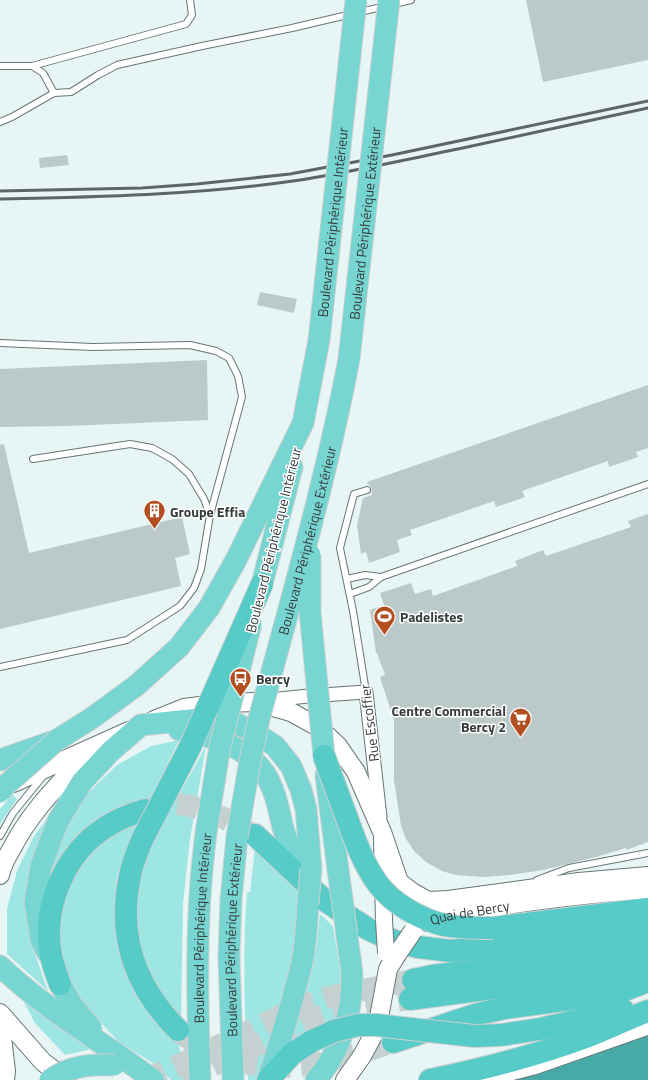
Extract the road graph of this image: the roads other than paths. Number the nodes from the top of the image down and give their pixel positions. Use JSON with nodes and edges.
{"nodes":[{"id":1,"x":190,"y":0,"type":"edge"},
{"id":2,"x":356,"y":0,"type":"edge"},
{"id":3,"x":389,"y":0,"type":"edge"},
{"id":4,"x":411,"y":0,"type":"edge"},
{"id":5,"x":0,"y":66,"type":"edge"},
{"id":6,"x":32,"y":66,"type":"junction"},
{"id":7,"x":54,"y":93,"type":"junction"},
{"id":8,"x":0,"y":122,"type":"edge"},
{"id":9,"x":0,"y":343,"type":"edge"},
{"id":10,"x":303,"y":423,"type":"junction"},
{"id":11,"x":32,"y":459,"type":"dead end"},
{"id":12,"x":648,"y":484,"type":"edge"},
{"id":13,"x":367,"y":490,"type":"dead end"},
{"id":14,"x":210,"y":515,"type":"junction"},
{"id":15,"x":310,"y":528,"type":"junction"},
{"id":16,"x":381,"y":577,"type":"junction"},
{"id":17,"x":346,"y":579,"type":"junction"},
{"id":18,"x":262,"y":584,"type":"junction"},
{"id":19,"x":350,"y":594,"type":"junction"},
{"id":20,"x":0,"y":667,"type":"edge"},
{"id":21,"x":366,"y":692,"type":"junction"},
{"id":22,"x":255,"y":702,"type":"junction"},
{"id":23,"x":141,"y":725,"type":"junction"},
{"id":24,"x":57,"y":740,"type":"junction"},
{"id":25,"x":93,"y":747,"type":"junction"},
{"id":26,"x":324,"y":756,"type":"junction"},
{"id":27,"x":0,"y":760,"type":"edge"},
{"id":28,"x":54,"y":765,"type":"junction"},
{"id":29,"x":0,"y":789,"type":"edge"},
{"id":30,"x":0,"y":792,"type":"edge"},
{"id":31,"x":145,"y":810,"type":"tunnel mouth"},
{"id":32,"x":382,"y":832,"type":"junction"},
{"id":33,"x":0,"y":836,"type":"edge"},
{"id":34,"x":246,"y":836,"type":"junction"},
{"id":35,"x":648,"y":853,"type":"edge"},
{"id":36,"x":304,"y":872,"type":"junction"},
{"id":37,"x":0,"y":875,"type":"edge"},
{"id":38,"x":648,"y":876,"type":"edge"},
{"id":39,"x":648,"y":889,"type":"edge"},
{"id":40,"x":506,"y":892,"type":"junction"},
{"id":41,"x":648,"y":909,"type":"edge"},
{"id":42,"x":648,"y":930,"type":"edge"},
{"id":43,"x":648,"y":946,"type":"edge"},
{"id":44,"x":390,"y":959,"type":"junction"},
{"id":45,"x":52,"y":963,"type":"junction"},
{"id":46,"x":0,"y":966,"type":"edge"},
{"id":47,"x":648,"y":968,"type":"edge"},
{"id":48,"x":648,"y":981,"type":"edge"},
{"id":49,"x":60,"y":984,"type":"joint"},
{"id":50,"x":648,"y":1005,"type":"edge"},
{"id":51,"x":648,"y":1011,"type":"edge"},
{"id":52,"x":0,"y":1013,"type":"edge"},
{"id":53,"x":0,"y":1020,"type":"edge"},
{"id":54,"x":648,"y":1028,"type":"edge"},
{"id":55,"x":178,"y":1030,"type":"tunnel mouth"},
{"id":56,"x":393,"y":1042,"type":"tunnel mouth"},
{"id":57,"x":104,"y":1044,"type":"junction"},
{"id":58,"x":149,"y":1077,"type":"edge"},
{"id":59,"x":5,"y":1080,"type":"edge"},
{"id":60,"x":50,"y":1080,"type":"edge"},
{"id":61,"x":67,"y":1080,"type":"edge"},
{"id":62,"x":200,"y":1080,"type":"edge"},
{"id":63,"x":233,"y":1080,"type":"edge"},
{"id":64,"x":268,"y":1080,"type":"edge"},
{"id":65,"x":316,"y":1080,"type":"edge"},
{"id":66,"x":345,"y":1080,"type":"edge"},
{"id":67,"x":430,"y":1080,"type":"edge"},
{"id":68,"x":487,"y":1080,"type":"edge"}],
"edges":[{"from":1,"to":6,"type":"lane"},
{"from":2,"to":10,"type":"highway","name":"Boulevard Périphérique Intérieur","bridge":true},
{"from":3,"to":15,"type":"highway","name":"Boulevard Périphérique Extérieur","bridge":true},
{"from":4,"to":7,"type":"lane"},
{"from":5,"to":6,"type":"lane"},
{"from":6,"to":7,"type":"lane"},
{"from":7,"to":8,"type":"lane"},
{"from":9,"to":14,"type":"lane"},
{"from":10,"to":18,"type":"highway","name":"Boulevard Périphérique Intérieur"},
{"from":10,"to":24,"type":"highway"},
{"from":11,"to":14,"type":"lane"},
{"from":12,"to":16,"type":"lane"},
{"from":13,"to":17,"type":"lane","name":"Rue Escoffier"},
{"from":14,"to":20,"type":"lane"},
{"from":15,"to":26,"type":"highway","bridge":true},
{"from":15,"to":34,"type":"highway","name":"Boulevard Périphérique Extérieur","bridge":true},
{"from":16,"to":17,"type":"lane"},
{"from":16,"to":19,"type":"lane"},
{"from":17,"to":19,"type":"lane","name":"Rue Escoffier"},
{"from":18,"to":55,"type":"highway","bridge":true},
{"from":18,"to":62,"type":"highway","name":"Boulevard Périphérique Intérieur","bridge":true},
{"from":19,"to":21,"type":"lane","name":"Rue Escoffier"},
{"from":21,"to":22,"type":"street"},
{"from":21,"to":32,"type":"street","name":"Rue Escoffier"},
{"from":22,"to":23,"type":"main road","name":"Quai de Bercy"},
{"from":22,"to":32,"type":"main road","name":"Quai de Bercy"},
{"from":23,"to":25,"type":"main road","name":"Quai de Bercy"},
{"from":23,"to":36,"type":"highway"},
{"from":23,"to":45,"type":"highway"},
{"from":24,"to":27,"type":"highway"},
{"from":24,"to":30,"type":"highway","bridge":true},
{"from":25,"to":28,"type":"main road","name":"Quai de Bercy"},
{"from":25,"to":37,"type":"main road"},
{"from":26,"to":41,"type":"highway","bridge":true},
{"from":26,"to":65,"type":"highway","bridge":true},
{"from":28,"to":29,"type":"main road","name":"Quai de Bercy"},
{"from":28,"to":33,"type":"lane"},
{"from":31,"to":45,"type":"highway"},
{"from":32,"to":40,"type":"main road","name":"Quai de Bercy"},
{"from":32,"to":44,"type":"street","name":"Rue Escoffier","bridge":true},
{"from":34,"to":36,"type":"highway"},
{"from":34,"to":63,"type":"highway","name":"Boulevard Périphérique Extérieur"},
{"from":35,"to":40,"type":"lane"},
{"from":36,"to":42,"type":"highway"},
{"from":36,"to":64,"type":"highway","bridge":true},
{"from":38,"to":40,"type":"main road","name":"Quai de Bercy"},
{"from":39,"to":44,"type":"main road","name":"Quai de Bercy","bridge":true},
{"from":43,"to":47,"type":"highway"},
{"from":44,"to":66,"type":"main road","name":"Quai de Bercy"},
{"from":45,"to":49,"type":"highway"},
{"from":46,"to":57,"type":"highway"},
{"from":48,"to":56,"type":"highway"},
{"from":49,"to":57,"type":"highway"},
{"from":50,"to":64,"type":"highway","bridge":true},
{"from":51,"to":67,"type":"highway"},
{"from":52,"to":61,"type":"main road"},
{"from":53,"to":59,"type":"main road"},
{"from":54,"to":68,"type":"street"},
{"from":57,"to":58,"type":"highway"},
{"from":58,"to":60,"type":"highway","bridge":true}]}
